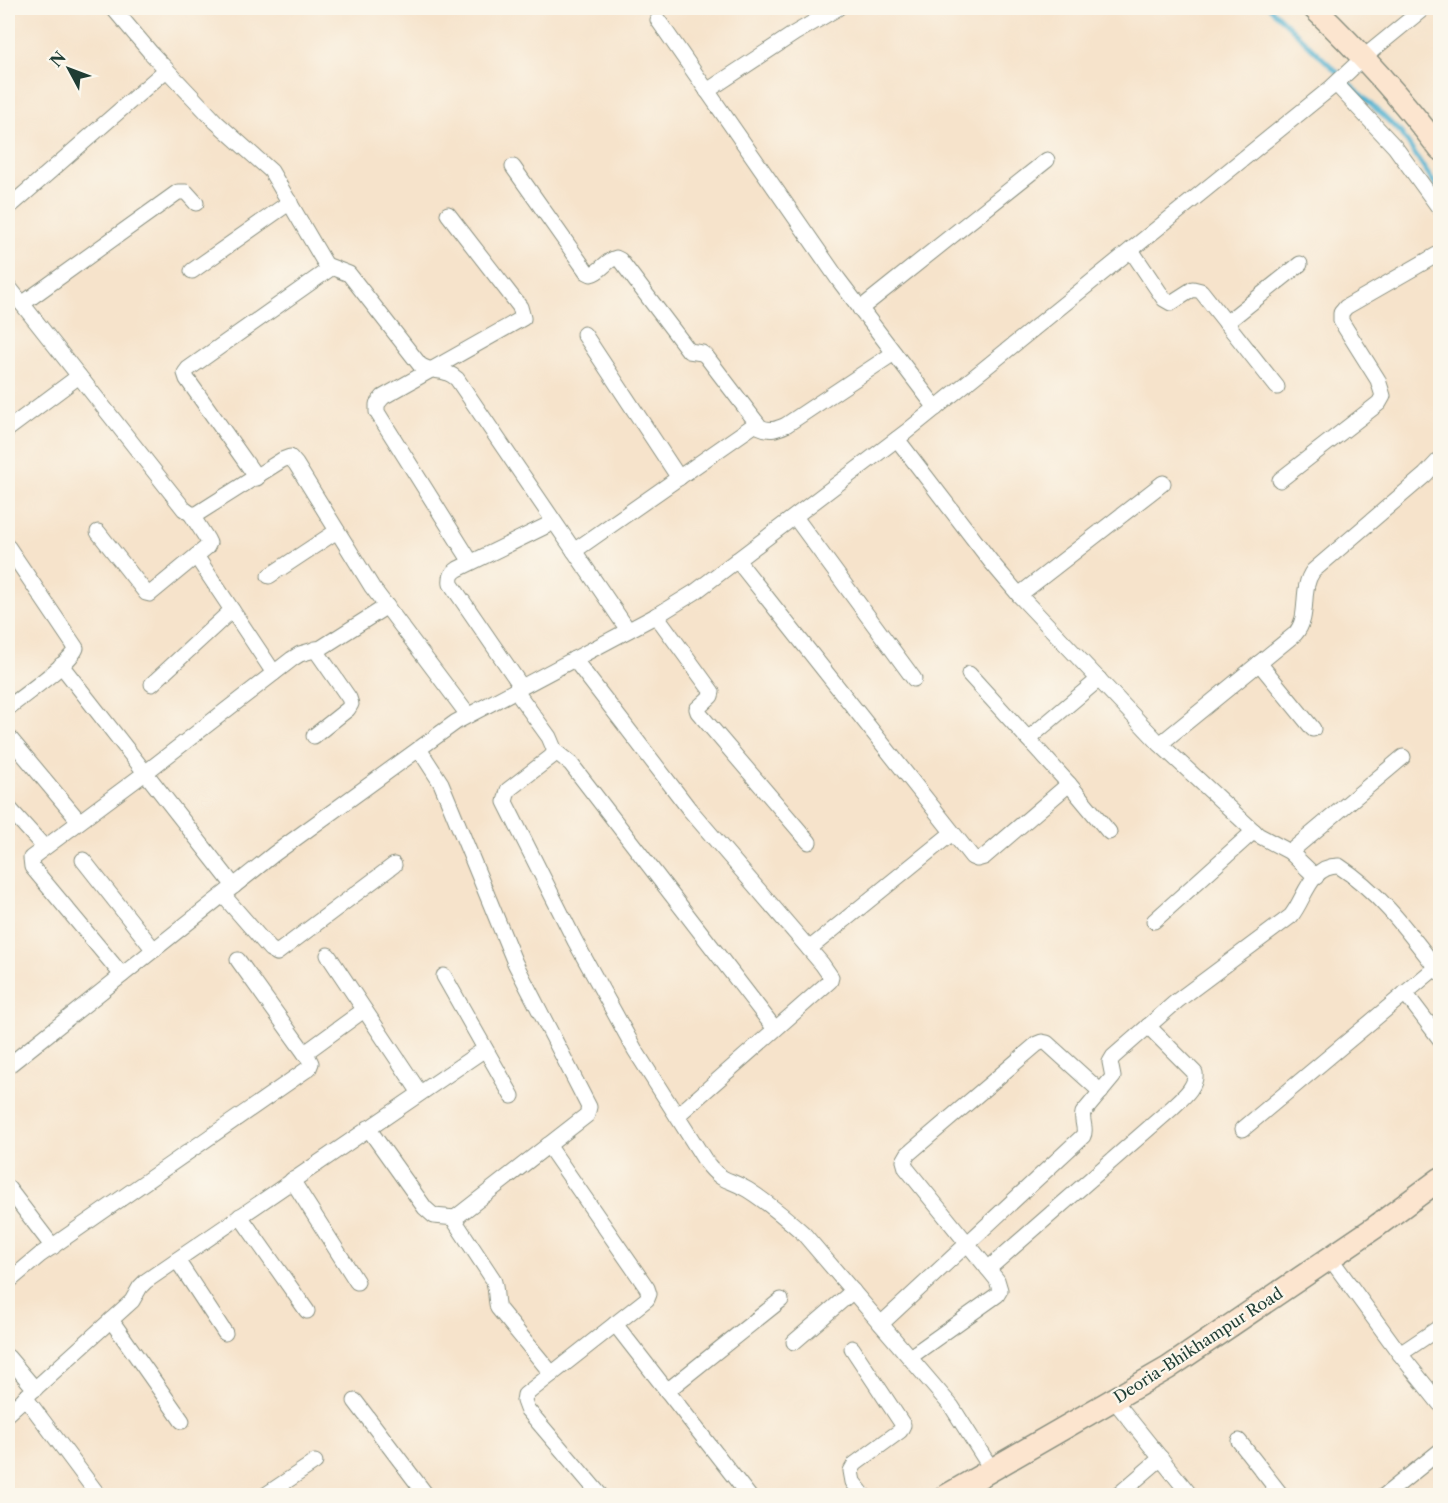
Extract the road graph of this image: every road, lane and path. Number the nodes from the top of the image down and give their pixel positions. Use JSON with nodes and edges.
{"nodes":[{"id":1,"x":113,"y":8,"type":"edge"},
{"id":2,"x":838,"y":8,"type":"edge"},
{"id":3,"x":1314,"y":8,"type":"edge"},
{"id":4,"x":1425,"y":8,"type":"edge"},
{"id":5,"x":658,"y":20,"type":"dead end"},
{"id":6,"x":1361,"y":59,"type":"junction"},
{"id":7,"x":166,"y":70,"type":"junction"},
{"id":8,"x":1338,"y":82,"type":"junction"},
{"id":9,"x":707,"y":91,"type":"junction"},
{"id":10,"x":1440,"y":149,"type":"edge"},
{"id":11,"x":1047,"y":160,"type":"dead end"},
{"id":12,"x":513,"y":167,"type":"dead end"},
{"id":13,"x":290,"y":201,"type":"junction"},
{"id":14,"x":196,"y":203,"type":"dead end"},
{"id":15,"x":8,"y":208,"type":"edge"},
{"id":16,"x":1440,"y":209,"type":"edge"},
{"id":17,"x":448,"y":214,"type":"dead end"},
{"id":18,"x":1131,"y":250,"type":"junction"},
{"id":19,"x":1440,"y":254,"type":"edge"},
{"id":20,"x":1300,"y":264,"type":"dead end"},
{"id":21,"x":331,"y":268,"type":"junction"},
{"id":22,"x":192,"y":271,"type":"dead end"},
{"id":23,"x":8,"y":286,"type":"edge"},
{"id":24,"x":22,"y":304,"type":"junction"},
{"id":25,"x":860,"y":309,"type":"junction"},
{"id":26,"x":1226,"y":323,"type":"junction"},
{"id":27,"x":584,"y":334,"type":"dead end"},
{"id":28,"x":894,"y":353,"type":"junction"},
{"id":29,"x":432,"y":370,"type":"junction"},
{"id":30,"x":79,"y":376,"type":"junction"},
{"id":31,"x":1277,"y":387,"type":"dead end"},
{"id":32,"x":936,"y":408,"type":"junction"},
{"id":33,"x":757,"y":423,"type":"junction"},
{"id":34,"x":8,"y":429,"type":"edge"},
{"id":35,"x":897,"y":439,"type":"junction"},
{"id":36,"x":1440,"y":459,"type":"edge"},
{"id":37,"x":256,"y":478,"type":"junction"},
{"id":38,"x":679,"y":478,"type":"junction"},
{"id":39,"x":1280,"y":480,"type":"dead end"},
{"id":40,"x":1163,"y":483,"type":"dead end"},
{"id":41,"x":191,"y":514,"type":"junction"},
{"id":42,"x":795,"y":517,"type":"junction"},
{"id":43,"x":554,"y":522,"type":"junction"},
{"id":44,"x":337,"y":531,"type":"junction"},
{"id":45,"x":98,"y":532,"type":"dead end"},
{"id":46,"x":574,"y":552,"type":"junction"},
{"id":47,"x":9,"y":554,"type":"edge"},
{"id":48,"x":196,"y":556,"type":"junction"},
{"id":49,"x":737,"y":560,"type":"junction"},
{"id":50,"x":471,"y":562,"type":"junction"},
{"id":51,"x":269,"y":576,"type":"dead end"},
{"id":52,"x":1019,"y":595,"type":"junction"},
{"id":53,"x":387,"y":606,"type":"junction"},
{"id":54,"x":232,"y":610,"type":"junction"},
{"id":55,"x":656,"y":615,"type":"junction"},
{"id":56,"x":628,"y":630,"type":"junction"},
{"id":57,"x":315,"y":649,"type":"junction"},
{"id":58,"x":574,"y":659,"type":"junction"},
{"id":59,"x":1259,"y":663,"type":"junction"},
{"id":60,"x":61,"y":665,"type":"junction"},
{"id":61,"x":274,"y":673,"type":"junction"},
{"id":62,"x":969,"y":674,"type":"dead end"},
{"id":63,"x":914,"y":679,"type":"dead end"},
{"id":64,"x":1099,"y":679,"type":"junction"},
{"id":65,"x":152,"y":684,"type":"dead end"},
{"id":66,"x":518,"y":688,"type":"junction"},
{"id":67,"x":8,"y":708,"type":"edge"},
{"id":68,"x":468,"y":715,"type":"junction"},
{"id":69,"x":1313,"y":729,"type":"dead end"},
{"id":70,"x":8,"y":736,"type":"edge"},
{"id":71,"x":314,"y":736,"type":"dead end"},
{"id":72,"x":1028,"y":739,"type":"junction"},
{"id":73,"x":1160,"y":744,"type":"junction"},
{"id":74,"x":419,"y":749,"type":"junction"},
{"id":75,"x":555,"y":751,"type":"junction"},
{"id":76,"x":1403,"y":758,"type":"dead end"},
{"id":77,"x":145,"y":773,"type":"junction"},
{"id":78,"x":1069,"y":784,"type":"junction"},
{"id":79,"x":8,"y":807,"type":"edge"},
{"id":80,"x":79,"y":821,"type":"junction"},
{"id":81,"x":1254,"y":831,"type":"junction"},
{"id":82,"x":1109,"y":832,"type":"dead end"},
{"id":83,"x":952,"y":833,"type":"junction"},
{"id":84,"x":809,"y":842,"type":"dead end"},
{"id":85,"x":44,"y":847,"type":"junction"},
{"id":86,"x":1290,"y":852,"type":"junction"},
{"id":87,"x":83,"y":860,"type":"dead end"},
{"id":88,"x":394,"y":865,"type":"dead end"},
{"id":89,"x":1316,"y":877,"type":"junction"},
{"id":90,"x":228,"y":890,"type":"junction"},
{"id":91,"x":1154,"y":921,"type":"dead end"},
{"id":92,"x":809,"y":949,"type":"junction"},
{"id":93,"x":154,"y":950,"type":"junction"},
{"id":94,"x":328,"y":955,"type":"dead end"},
{"id":95,"x":238,"y":960,"type":"dead end"},
{"id":96,"x":1439,"y":968,"type":"edge"},
{"id":97,"x":122,"y":975,"type":"junction"},
{"id":98,"x":444,"y":976,"type":"dead end"},
{"id":99,"x":1405,"y":993,"type":"junction"},
{"id":100,"x":364,"y":1010,"type":"junction"},
{"id":101,"x":1148,"y":1026,"type":"junction"},
{"id":102,"x":775,"y":1029,"type":"junction"},
{"id":103,"x":1440,"y":1039,"type":"edge"},
{"id":104,"x":485,"y":1049,"type":"junction"},
{"id":105,"x":305,"y":1053,"type":"junction"},
{"id":106,"x":8,"y":1066,"type":"edge"},
{"id":107,"x":1101,"y":1092,"type":"junction"},
{"id":108,"x":420,"y":1093,"type":"junction"},
{"id":109,"x":512,"y":1096,"type":"dead end"},
{"id":110,"x":677,"y":1116,"type":"junction"},
{"id":111,"x":368,"y":1128,"type":"junction"},
{"id":112,"x":1243,"y":1129,"type":"dead end"},
{"id":113,"x":548,"y":1145,"type":"junction"},
{"id":114,"x":1440,"y":1179,"type":"edge"},
{"id":115,"x":292,"y":1180,"type":"junction"},
{"id":116,"x":8,"y":1188,"type":"edge"},
{"id":117,"x":240,"y":1216,"type":"junction"},
{"id":118,"x":454,"y":1218,"type":"junction"},
{"id":119,"x":968,"y":1244,"type":"junction"},
{"id":120,"x":53,"y":1247,"type":"junction"},
{"id":121,"x":1330,"y":1258,"type":"junction"},
{"id":122,"x":177,"y":1260,"type":"junction"},
{"id":123,"x":988,"y":1269,"type":"junction"},
{"id":124,"x":8,"y":1282,"type":"edge"},
{"id":125,"x":357,"y":1282,"type":"dead end"},
{"id":126,"x":853,"y":1291,"type":"junction"},
{"id":127,"x":781,"y":1300,"type":"dead end"},
{"id":128,"x":307,"y":1311,"type":"dead end"},
{"id":129,"x":111,"y":1320,"type":"junction"},
{"id":130,"x":615,"y":1324,"type":"junction"},
{"id":131,"x":881,"y":1324,"type":"junction"},
{"id":132,"x":1440,"y":1327,"type":"edge"},
{"id":133,"x":225,"y":1333,"type":"dead end"},
{"id":134,"x":794,"y":1342,"type":"dead end"},
{"id":135,"x":852,"y":1348,"type":"dead end"},
{"id":136,"x":1400,"y":1354,"type":"junction"},
{"id":137,"x":8,"y":1357,"type":"edge"},
{"id":138,"x":910,"y":1357,"type":"junction"},
{"id":139,"x":552,"y":1374,"type":"junction"},
{"id":140,"x":667,"y":1391,"type":"junction"},
{"id":141,"x":30,"y":1393,"type":"junction"},
{"id":142,"x":1114,"y":1400,"type":"junction"},
{"id":143,"x":355,"y":1401,"type":"dead end"},
{"id":144,"x":1440,"y":1404,"type":"edge"},
{"id":145,"x":8,"y":1413,"type":"edge"},
{"id":146,"x":182,"y":1421,"type":"dead end"},
{"id":147,"x":1239,"y":1441,"type":"dead end"},
{"id":148,"x":1440,"y":1451,"type":"edge"},
{"id":149,"x":1161,"y":1458,"type":"junction"},
{"id":150,"x":315,"y":1462,"type":"dead end"},
{"id":151,"x":992,"y":1470,"type":"junction"},
{"id":152,"x":1404,"y":1490,"type":"edge"},
{"id":153,"x":99,"y":1496,"type":"edge"},
{"id":154,"x":264,"y":1496,"type":"edge"},
{"id":155,"x":427,"y":1496,"type":"edge"},
{"id":156,"x":601,"y":1496,"type":"edge"},
{"id":157,"x":749,"y":1496,"type":"edge"},
{"id":158,"x":864,"y":1496,"type":"edge"},
{"id":159,"x":946,"y":1496,"type":"edge"},
{"id":160,"x":1117,"y":1496,"type":"edge"},
{"id":161,"x":1191,"y":1496,"type":"edge"},
{"id":162,"x":1282,"y":1496,"type":"edge"},
{"id":163,"x":1384,"y":1496,"type":"edge"}],
"edges":[{"from":1,"to":7,"type":"street"},
{"from":2,"to":9,"type":"street"},
{"from":3,"to":6,"type":"main road"},
{"from":4,"to":6,"type":"street"},
{"from":5,"to":9,"type":"street"},
{"from":6,"to":8,"type":"street"},
{"from":6,"to":10,"type":"main road"},
{"from":7,"to":13,"type":"street"},
{"from":7,"to":15,"type":"street"},
{"from":8,"to":16,"type":"street"},
{"from":8,"to":18,"type":"street"},
{"from":9,"to":25,"type":"street"},
{"from":11,"to":25,"type":"street"},
{"from":12,"to":33,"type":"street"},
{"from":13,"to":21,"type":"street"},
{"from":13,"to":22,"type":"street"},
{"from":14,"to":24,"type":"street"},
{"from":17,"to":29,"type":"street"},
{"from":18,"to":26,"type":"street"},
{"from":18,"to":32,"type":"street"},
{"from":19,"to":39,"type":"street"},
{"from":20,"to":26,"type":"street"},
{"from":21,"to":29,"type":"street"},
{"from":21,"to":37,"type":"street"},
{"from":23,"to":24,"type":"street"},
{"from":24,"to":30,"type":"street"},
{"from":25,"to":28,"type":"street"},
{"from":26,"to":31,"type":"street"},
{"from":27,"to":38,"type":"street"},
{"from":28,"to":32,"type":"street"},
{"from":28,"to":33,"type":"street"},
{"from":29,"to":43,"type":"street"},
{"from":29,"to":50,"type":"street"},
{"from":30,"to":34,"type":"street"},
{"from":30,"to":41,"type":"street"},
{"from":32,"to":35,"type":"street"},
{"from":33,"to":38,"type":"street"},
{"from":35,"to":42,"type":"street"},
{"from":35,"to":52,"type":"street"},
{"from":36,"to":59,"type":"street"},
{"from":37,"to":41,"type":"street"},
{"from":37,"to":44,"type":"street"},
{"from":38,"to":46,"type":"street"},
{"from":40,"to":52,"type":"street"},
{"from":41,"to":48,"type":"street"},
{"from":42,"to":49,"type":"street"},
{"from":42,"to":63,"type":"street"},
{"from":43,"to":46,"type":"street"},
{"from":43,"to":50,"type":"street"},
{"from":44,"to":51,"type":"street"},
{"from":44,"to":53,"type":"street"},
{"from":45,"to":48,"type":"street"},
{"from":46,"to":56,"type":"street"},
{"from":47,"to":60,"type":"street"},
{"from":48,"to":54,"type":"street"},
{"from":49,"to":55,"type":"street"},
{"from":49,"to":83,"type":"street"},
{"from":50,"to":66,"type":"street"},
{"from":52,"to":64,"type":"street"},
{"from":53,"to":57,"type":"street"},
{"from":53,"to":68,"type":"street"},
{"from":54,"to":61,"type":"street"},
{"from":54,"to":65,"type":"street"},
{"from":55,"to":56,"type":"street"},
{"from":55,"to":84,"type":"street"},
{"from":56,"to":58,"type":"street"},
{"from":57,"to":61,"type":"street"},
{"from":57,"to":71,"type":"street"},
{"from":58,"to":66,"type":"street"},
{"from":58,"to":92,"type":"street"},
{"from":59,"to":69,"type":"street"},
{"from":59,"to":73,"type":"street"},
{"from":60,"to":67,"type":"street"},
{"from":60,"to":77,"type":"street"},
{"from":61,"to":77,"type":"street"},
{"from":62,"to":72,"type":"street"},
{"from":64,"to":72,"type":"street"},
{"from":64,"to":73,"type":"street"},
{"from":66,"to":68,"type":"street"},
{"from":66,"to":75,"type":"street"},
{"from":68,"to":74,"type":"street"},
{"from":70,"to":80,"type":"street"},
{"from":72,"to":78,"type":"street"},
{"from":73,"to":81,"type":"street"},
{"from":74,"to":90,"type":"street"},
{"from":74,"to":113,"type":"street"},
{"from":75,"to":102,"type":"street"},
{"from":75,"to":110,"type":"street"},
{"from":76,"to":86,"type":"street"},
{"from":77,"to":80,"type":"street"},
{"from":77,"to":90,"type":"street"},
{"from":78,"to":82,"type":"street"},
{"from":78,"to":83,"type":"street"},
{"from":79,"to":85,"type":"street"},
{"from":80,"to":85,"type":"street"},
{"from":81,"to":86,"type":"street"},
{"from":81,"to":91,"type":"street"},
{"from":83,"to":92,"type":"street"},
{"from":85,"to":97,"type":"street"},
{"from":86,"to":89,"type":"street"},
{"from":87,"to":93,"type":"street"},
{"from":88,"to":90,"type":"street"},
{"from":89,"to":96,"type":"street"},
{"from":89,"to":101,"type":"street"},
{"from":90,"to":93,"type":"street"},
{"from":92,"to":102,"type":"street"},
{"from":93,"to":97,"type":"street"},
{"from":94,"to":100,"type":"street"},
{"from":95,"to":105,"type":"street"},
{"from":96,"to":99,"type":"street"},
{"from":97,"to":106,"type":"street"},
{"from":98,"to":104,"type":"street"},
{"from":99,"to":103,"type":"street"},
{"from":99,"to":112,"type":"street"},
{"from":100,"to":105,"type":"street"},
{"from":100,"to":108,"type":"street"},
{"from":101,"to":107,"type":"street"},
{"from":101,"to":123,"type":"street"},
{"from":102,"to":110,"type":"street"},
{"from":104,"to":108,"type":"street"},
{"from":104,"to":109,"type":"street"},
{"from":105,"to":120,"type":"street"},
{"from":107,"to":119,"type":"street"},
{"from":107,"to":119,"type":"street"},
{"from":108,"to":111,"type":"street"},
{"from":110,"to":126,"type":"street"},
{"from":111,"to":115,"type":"street"},
{"from":111,"to":118,"type":"street"},
{"from":113,"to":118,"type":"street"},
{"from":113,"to":130,"type":"street"},
{"from":114,"to":121,"type":"main road","name":"Deoria-Bhikhampur Road"},
{"from":115,"to":117,"type":"street"},
{"from":115,"to":125,"type":"street"},
{"from":116,"to":120,"type":"street"},
{"from":117,"to":122,"type":"street"},
{"from":117,"to":128,"type":"street"},
{"from":118,"to":139,"type":"street"},
{"from":119,"to":123,"type":"street"},
{"from":119,"to":131,"type":"street"},
{"from":120,"to":124,"type":"street"},
{"from":121,"to":136,"type":"street"},
{"from":121,"to":142,"type":"main road","name":"Deoria-Bhikhampur Road"},
{"from":122,"to":129,"type":"street"},
{"from":122,"to":133,"type":"street"},
{"from":123,"to":138,"type":"street"},
{"from":126,"to":131,"type":"street"},
{"from":126,"to":134,"type":"street"},
{"from":127,"to":140,"type":"street"},
{"from":129,"to":141,"type":"street"},
{"from":129,"to":146,"type":"street"},
{"from":130,"to":139,"type":"street"},
{"from":130,"to":140,"type":"street"},
{"from":131,"to":138,"type":"street"},
{"from":132,"to":136,"type":"street"},
{"from":135,"to":158,"type":"street"},
{"from":136,"to":144,"type":"street"},
{"from":137,"to":141,"type":"street"},
{"from":138,"to":151,"type":"street"},
{"from":139,"to":156,"type":"street"},
{"from":140,"to":157,"type":"street"},
{"from":141,"to":145,"type":"street"},
{"from":141,"to":153,"type":"street"},
{"from":142,"to":149,"type":"street"},
{"from":142,"to":151,"type":"main road","name":"Deoria-Bhikhampur Road"},
{"from":143,"to":155,"type":"street"},
{"from":147,"to":162,"type":"street"},
{"from":148,"to":152,"type":"street"},
{"from":149,"to":160,"type":"street"},
{"from":149,"to":161,"type":"street"},
{"from":150,"to":154,"type":"street"},
{"from":151,"to":159,"type":"main road","name":"Deoria-Bhikhampur Road"},
{"from":152,"to":163,"type":"street"}]}
